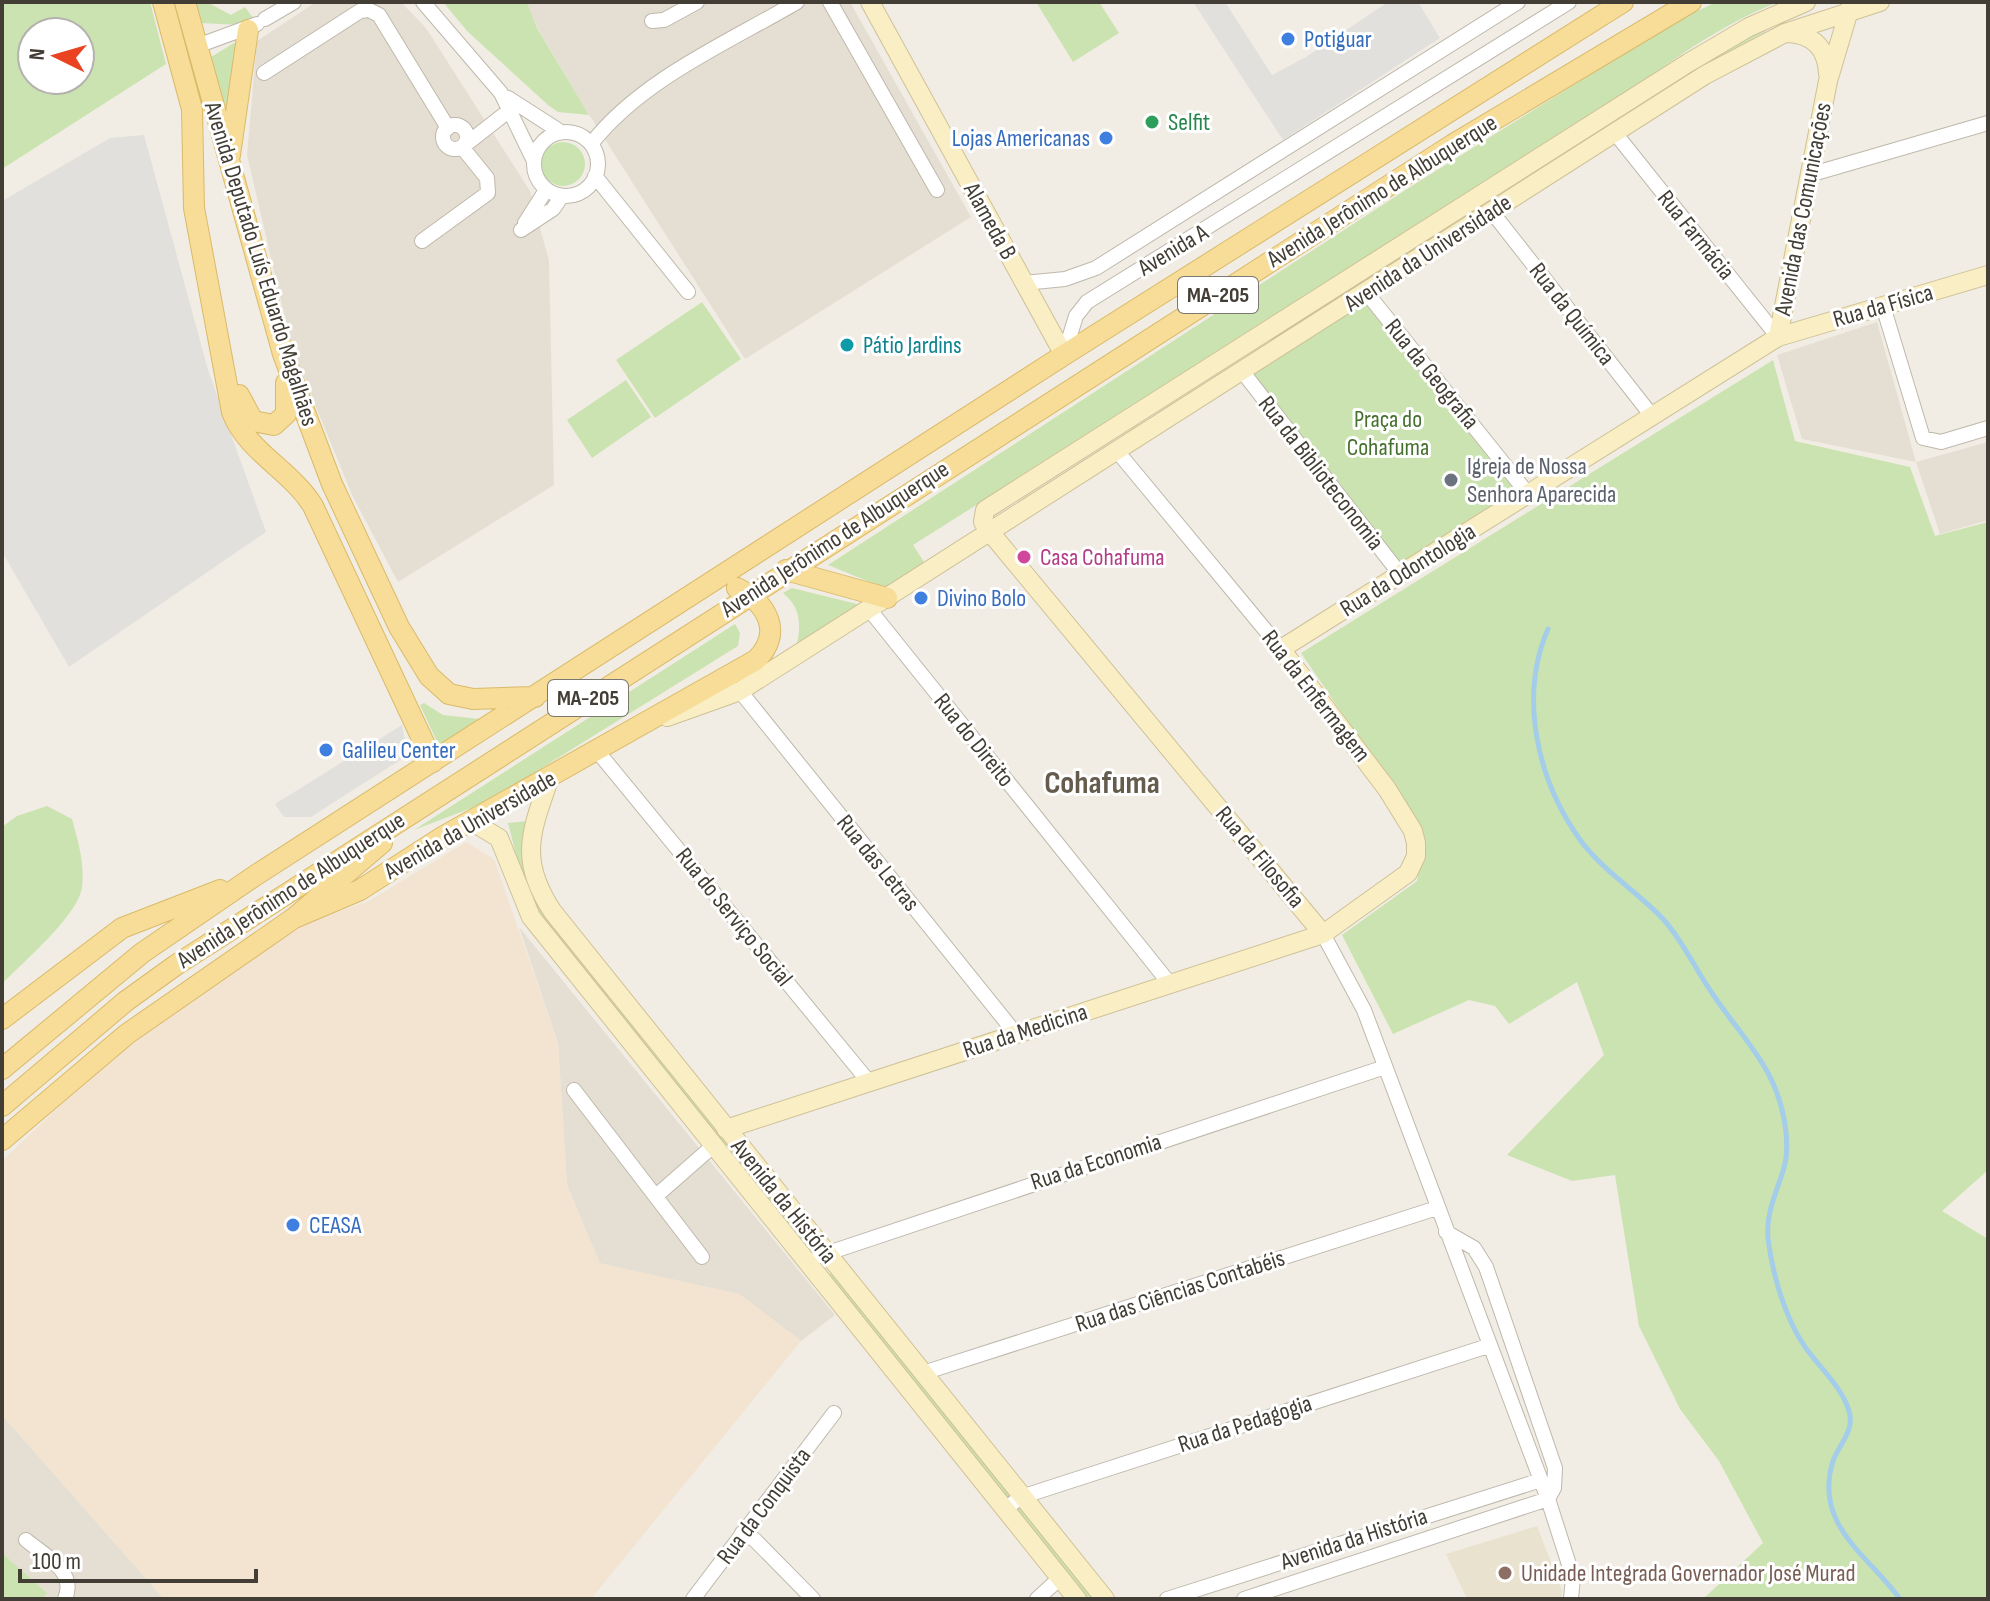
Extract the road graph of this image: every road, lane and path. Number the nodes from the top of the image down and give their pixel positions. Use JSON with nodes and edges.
{"nodes":[{"id":1,"x":163,"y":2,"type":"edge"},
{"id":2,"x":185,"y":2,"type":"edge"},
{"id":3,"x":294,"y":2,"type":"edge"},
{"id":4,"x":423,"y":2,"type":"edge"},
{"id":5,"x":697,"y":2,"type":"edge"},
{"id":6,"x":797,"y":2,"type":"edge"},
{"id":7,"x":830,"y":2,"type":"edge"},
{"id":8,"x":870,"y":2,"type":"edge"},
{"id":9,"x":1518,"y":2,"type":"edge"},
{"id":10,"x":1569,"y":2,"type":"edge"},
{"id":11,"x":1623,"y":2,"type":"edge"},
{"id":12,"x":1691,"y":2,"type":"edge"},
{"id":13,"x":1806,"y":2,"type":"edge"},
{"id":14,"x":1880,"y":2,"type":"edge"},
{"id":15,"x":1850,"y":6,"type":"edge"},
{"id":16,"x":1781,"y":11,"type":"junction"},
{"id":17,"x":652,"y":21,"type":"dead end"},
{"id":18,"x":256,"y":24,"type":"junction"},
{"id":19,"x":1785,"y":33,"type":"junction"},
{"id":20,"x":197,"y":46,"type":"junction"},
{"id":21,"x":264,"y":73,"type":"dead end"},
{"id":22,"x":1828,"y":81,"type":"junction"},
{"id":23,"x":501,"y":93,"type":"junction"},
{"id":24,"x":511,"y":109,"type":"junction"},
{"id":25,"x":1988,"y":123,"type":"edge"},
{"id":26,"x":561,"y":132,"type":"junction"},
{"id":27,"x":1615,"y":133,"type":"junction"},
{"id":28,"x":591,"y":144,"type":"junction"},
{"id":29,"x":464,"y":146,"type":"junction"},
{"id":30,"x":1293,"y":146,"type":"junction"},
{"id":31,"x":534,"y":162,"type":"junction"},
{"id":32,"x":229,"y":163,"type":"junction"},
{"id":33,"x":1308,"y":168,"type":"junction"},
{"id":34,"x":1809,"y":175,"type":"junction"},
{"id":35,"x":595,"y":176,"type":"junction"},
{"id":36,"x":546,"y":190,"type":"junction"},
{"id":37,"x":937,"y":190,"type":"dead end"},
{"id":38,"x":562,"y":196,"type":"junction"},
{"id":39,"x":194,"y":208,"type":"junction"},
{"id":40,"x":1492,"y":212,"type":"junction"},
{"id":41,"x":422,"y":241,"type":"dead end"},
{"id":42,"x":1988,"y":275,"type":"edge"},
{"id":43,"x":1024,"y":283,"type":"junction"},
{"id":44,"x":688,"y":292,"type":"dead end"},
{"id":45,"x":1366,"y":292,"type":"junction"},
{"id":46,"x":265,"y":293,"type":"junction"},
{"id":47,"x":1306,"y":305,"type":"junction"},
{"id":48,"x":1883,"y":306,"type":"junction"},
{"id":49,"x":1278,"y":323,"type":"junction"},
{"id":50,"x":1318,"y":323,"type":"junction"},
{"id":51,"x":1778,"y":337,"type":"junction"},
{"id":52,"x":1290,"y":341,"type":"junction"},
{"id":53,"x":1064,"y":355,"type":"junction"},
{"id":54,"x":1242,"y":371,"type":"junction"},
{"id":55,"x":1652,"y":416,"type":"junction"},
{"id":56,"x":1988,"y":428,"type":"edge"},
{"id":57,"x":1117,"y":451,"type":"junction"},
{"id":58,"x":1528,"y":494,"type":"junction"},
{"id":59,"x":990,"y":532,"type":"junction"},
{"id":60,"x":786,"y":570,"type":"junction"},
{"id":61,"x":1400,"y":574,"type":"junction"},
{"id":62,"x":719,"y":578,"type":"junction"},
{"id":63,"x":749,"y":594,"type":"junction"},
{"id":64,"x":887,"y":598,"type":"junction"},
{"id":65,"x":869,"y":609,"type":"junction"},
{"id":66,"x":1281,"y":649,"type":"junction"},
{"id":67,"x":740,"y":691,"type":"junction"},
{"id":68,"x":535,"y":697,"type":"junction"},
{"id":69,"x":643,"y":726,"type":"junction"},
{"id":70,"x":598,"y":752,"type":"junction"},
{"id":71,"x":433,"y":762,"type":"junction"},
{"id":72,"x":549,"y":780,"type":"junction"},
{"id":73,"x":426,"y":802,"type":"junction"},
{"id":74,"x":471,"y":821,"type":"junction"},
{"id":75,"x":530,"y":845,"type":"junction"},
{"id":76,"x":506,"y":850,"type":"junction"},
{"id":77,"x":256,"y":875,"type":"junction"},
{"id":78,"x":294,"y":918,"type":"junction"},
{"id":79,"x":1323,"y":934,"type":"junction"},
{"id":80,"x":1170,"y":984,"type":"junction"},
{"id":81,"x":2,"y":1019,"type":"edge"},
{"id":82,"x":1016,"y":1034,"type":"junction"},
{"id":83,"x":1385,"y":1067,"type":"junction"},
{"id":84,"x":2,"y":1069,"type":"edge"},
{"id":85,"x":869,"y":1082,"type":"junction"},
{"id":86,"x":574,"y":1090,"type":"dead end"},
{"id":87,"x":2,"y":1106,"type":"edge"},
{"id":88,"x":726,"y":1129,"type":"junction"},
{"id":89,"x":2,"y":1140,"type":"edge"},
{"id":90,"x":713,"y":1146,"type":"junction"},
{"id":91,"x":656,"y":1196,"type":"junction"},
{"id":92,"x":1437,"y":1208,"type":"junction"},
{"id":93,"x":1446,"y":1232,"type":"junction"},
{"id":94,"x":826,"y":1251,"type":"junction"},
{"id":95,"x":702,"y":1257,"type":"dead end"},
{"id":96,"x":809,"y":1263,"type":"junction"},
{"id":97,"x":1488,"y":1346,"type":"junction"},
{"id":98,"x":923,"y":1373,"type":"junction"},
{"id":99,"x":834,"y":1413,"type":"dead end"},
{"id":100,"x":1541,"y":1480,"type":"junction"},
{"id":101,"x":1021,"y":1497,"type":"junction"},
{"id":102,"x":1548,"y":1499,"type":"junction"},
{"id":103,"x":1005,"y":1509,"type":"junction"},
{"id":104,"x":742,"y":1533,"type":"junction"},
{"id":105,"x":26,"y":1540,"type":"dead end"},
{"id":106,"x":1060,"y":1578,"type":"junction"},
{"id":107,"x":65,"y":1599,"type":"edge"},
{"id":108,"x":693,"y":1599,"type":"edge"},
{"id":109,"x":813,"y":1599,"type":"edge"},
{"id":110,"x":1037,"y":1599,"type":"edge"},
{"id":111,"x":1077,"y":1599,"type":"edge"},
{"id":112,"x":1105,"y":1599,"type":"edge"},
{"id":113,"x":1167,"y":1599,"type":"edge"},
{"id":114,"x":1244,"y":1599,"type":"edge"},
{"id":115,"x":1571,"y":1599,"type":"edge"}],
"edges":[{"from":1,"to":39,"type":"main road","name":"Avenida Deputado Luís Eduardo Magalhães"},
{"from":2,"to":20,"type":"main road","name":"Avenida Deputado Luís Eduardo Magalhães"},
{"from":3,"to":18,"type":"street"},
{"from":4,"to":23,"type":"street"},
{"from":5,"to":17,"type":"street"},
{"from":6,"to":28,"type":"street"},
{"from":7,"to":37,"type":"street"},
{"from":8,"to":43,"type":"street","name":"Alameda B"},
{"from":9,"to":30,"type":"street","name":"Avenida A"},
{"from":10,"to":33,"type":"street","name":"Avenida A"},
{"from":11,"to":53,"type":"main road","name":"Avenida Jerônimo de Albuquerque","number":"MA-205"},
{"from":12,"to":60,"type":"main road","name":"Avenida Jerônimo de Albuquerque","number":"MA-205"},
{"from":13,"to":16,"type":"street","name":"Avenida da Universidade"},
{"from":14,"to":15,"type":"street","name":"Avenida da Universidade"},
{"from":15,"to":19,"type":"street","name":"Avenida da Universidade"},
{"from":15,"to":22,"type":"street","name":"Avenida das Comunicações"},
{"from":16,"to":19,"type":"street"},
{"from":16,"to":47,"type":"street","name":"Avenida da Universidade"},
{"from":18,"to":20,"type":"street"},
{"from":18,"to":32,"type":"main road"},
{"from":19,"to":22,"type":"street","name":"Avenida das Comunicações"},
{"from":19,"to":27,"type":"street","name":"Avenida da Universidade"},
{"from":20,"to":32,"type":"main road","name":"Avenida Deputado Luís Eduardo Magalhães"},
{"from":21,"to":29,"type":"street"},
{"from":22,"to":34,"type":"street","name":"Avenida das Comunicações"},
{"from":23,"to":24,"type":"street"},
{"from":23,"to":26,"type":"street"},
{"from":24,"to":29,"type":"street"},
{"from":24,"to":31,"type":"street"},
{"from":25,"to":34,"type":"street"},
{"from":26,"to":28,"type":"street"},
{"from":26,"to":31,"type":"street"},
{"from":27,"to":40,"type":"street","name":"Avenida da Universidade"},
{"from":27,"to":51,"type":"street","name":"Rua Farmácia"},
{"from":28,"to":35,"type":"street"},
{"from":29,"to":41,"type":"street"},
{"from":30,"to":33,"type":"street"},
{"from":30,"to":43,"type":"street","name":"Avenida A"},
{"from":31,"to":36,"type":"street"},
{"from":32,"to":46,"type":"main road","name":"Avenida Deputado Luís Eduardo Magalhães"},
{"from":33,"to":53,"type":"street","name":"Avenida A"},
{"from":34,"to":51,"type":"street","name":"Avenida das Comunicações"},
{"from":35,"to":38,"type":"street"},
{"from":35,"to":44,"type":"street"},
{"from":36,"to":38,"type":"street"},
{"from":36,"to":38,"type":"street"},
{"from":39,"to":46,"type":"main road"},
{"from":39,"to":71,"type":"main road","name":"Avenida Deputado Luís Eduardo Magalhães"},
{"from":40,"to":45,"type":"street","name":"Avenida da Universidade"},
{"from":40,"to":55,"type":"street","name":"Rua da Química"},
{"from":42,"to":48,"type":"street","name":"Rua da Física"},
{"from":43,"to":53,"type":"street","name":"Alameda B"},
{"from":45,"to":50,"type":"street","name":"Avenida da Universidade"},
{"from":45,"to":58,"type":"street","name":"Rua da Geografia"},
{"from":46,"to":68,"type":"main road","name":"Avenida Deputado Luís Eduardo Magalhães"},
{"from":47,"to":49,"type":"street","name":"Avenida da Universidade"},
{"from":47,"to":50,"type":"street"},
{"from":48,"to":51,"type":"street","name":"Rua da Física"},
{"from":48,"to":56,"type":"street"},
{"from":49,"to":52,"type":"street"},
{"from":49,"to":59,"type":"street","name":"Avenida da Universidade"},
{"from":50,"to":52,"type":"street","name":"Avenida da Universidade"},
{"from":51,"to":55,"type":"street","name":"Rua da Odontologia"},
{"from":52,"to":54,"type":"street","name":"Avenida da Universidade"},
{"from":53,"to":62,"type":"main road","name":"Avenida Jerônimo de Albuquerque","number":"MA-205"},
{"from":54,"to":57,"type":"street","name":"Avenida da Universidade"},
{"from":54,"to":61,"type":"street","name":"Rua da Biblioteconomia"},
{"from":55,"to":58,"type":"street","name":"Rua da Odontologia"},
{"from":57,"to":59,"type":"street","name":"Avenida da Universidade"},
{"from":57,"to":66,"type":"street","name":"Rua da Enfermagem"},
{"from":58,"to":61,"type":"street","name":"Rua da Odontologia"},
{"from":59,"to":64,"type":"street","name":"Avenida da Universidade"},
{"from":59,"to":79,"type":"street","name":"Rua da Filosofia"},
{"from":60,"to":63,"type":"main road","name":"Avenida Jerônimo de Albuquerque","number":"MA-205"},
{"from":60,"to":64,"type":"main road"},
{"from":61,"to":66,"type":"street","name":"Rua da Odontologia"},
{"from":62,"to":63,"type":"main road","name":"Avenida da Universidade"},
{"from":62,"to":68,"type":"main road","name":"Avenida Jerônimo de Albuquerque","number":"MA-205"},
{"from":63,"to":69,"type":"main road","name":"Avenida da Universidade"},
{"from":63,"to":73,"type":"main road","name":"Avenida Jerônimo de Albuquerque","number":"MA-205"},
{"from":64,"to":65,"type":"street","name":"Avenida da Universidade"},
{"from":65,"to":67,"type":"street","name":"Avenida da Universidade"},
{"from":65,"to":80,"type":"street","name":"Rua do Direito"},
{"from":66,"to":79,"type":"street","name":"Rua da Enfermagem"},
{"from":67,"to":69,"type":"street","name":"Avenida da Universidade"},
{"from":67,"to":82,"type":"street","name":"Rua das Letras"},
{"from":68,"to":71,"type":"main road","name":"Avenida Jerônimo de Albuquerque","number":"MA-205"},
{"from":69,"to":70,"type":"main road","name":"Avenida da Universidade"},
{"from":70,"to":72,"type":"main road","name":"Avenida da Universidade"},
{"from":70,"to":85,"type":"street","name":"Rua do Serviço Social"},
{"from":71,"to":77,"type":"main road","name":"Avenida Jerônimo de Albuquerque","number":"MA-205"},
{"from":72,"to":74,"type":"main road","name":"Avenida da Universidade"},
{"from":72,"to":75,"type":"street","name":"Avenida da História"},
{"from":73,"to":78,"type":"main road"},
{"from":73,"to":87,"type":"main road","name":"Avenida Jerônimo de Albuquerque","number":"MA-205"},
{"from":74,"to":76,"type":"street"},
{"from":74,"to":78,"type":"main road","name":"Avenida da Universidade"},
{"from":75,"to":76,"type":"street"},
{"from":75,"to":88,"type":"street","name":"Avenida da História"},
{"from":76,"to":90,"type":"street","name":"Avenida da História"},
{"from":77,"to":81,"type":"main road","number":"MA-205"},
{"from":77,"to":84,"type":"main road","name":"Avenida Jerônimo de Albuquerque","number":"MA-205"},
{"from":78,"to":89,"type":"main road","name":"Avenida Jerônimo de Albuquerque"},
{"from":79,"to":80,"type":"street","name":"Rua da Medicina"},
{"from":79,"to":83,"type":"street","name":"Rua da Filosofia"},
{"from":80,"to":82,"type":"street","name":"Rua da Medicina"},
{"from":82,"to":85,"type":"street","name":"Rua da Medicina"},
{"from":83,"to":92,"type":"street","name":"Rua da Filosofia"},
{"from":83,"to":94,"type":"street","name":"Rua da Economia"},
{"from":85,"to":88,"type":"street","name":"Rua da Medicina"},
{"from":86,"to":91,"type":"street"},
{"from":88,"to":94,"type":"street","name":"Avenida da História"},
{"from":90,"to":91,"type":"street"},
{"from":90,"to":96,"type":"street","name":"Avenida da História"},
{"from":91,"to":95,"type":"street"},
{"from":92,"to":93,"type":"street","name":"Rua da Filosofia"},
{"from":92,"to":98,"type":"street","name":"Rua das Ciências Contabéis"},
{"from":93,"to":97,"type":"street","name":"Rua da Filosofia"},
{"from":93,"to":102,"type":"street"},
{"from":94,"to":96,"type":"street","name":"Rua da Economia"},
{"from":94,"to":98,"type":"street","name":"Avenida da História"},
{"from":96,"to":103,"type":"street","name":"Avenida da História"},
{"from":97,"to":100,"type":"street","name":"Rua da Filosofia"},
{"from":97,"to":101,"type":"street","name":"Rua da Pedagogia"},
{"from":98,"to":101,"type":"street","name":"Avenida da História"},
{"from":99,"to":104,"type":"street","name":"Rua da Conquista"},
{"from":100,"to":102,"type":"street","name":"Rua da Filosofia"},
{"from":100,"to":113,"type":"street","name":"Avenida da História"},
{"from":101,"to":103,"type":"street","name":"Rua da Pedagogia"},
{"from":101,"to":112,"type":"street","name":"Avenida da História"},
{"from":102,"to":114,"type":"street","name":"Avenida da História"},
{"from":102,"to":115,"type":"street","name":"Rua da Filosofia"},
{"from":103,"to":106,"type":"street","name":"Avenida da História"},
{"from":104,"to":108,"type":"street","name":"Rua da Conquista"},
{"from":104,"to":109,"type":"street"},
{"from":105,"to":107,"type":"street"},
{"from":106,"to":110,"type":"street"},
{"from":106,"to":111,"type":"street","name":"Avenida da História"}]}
